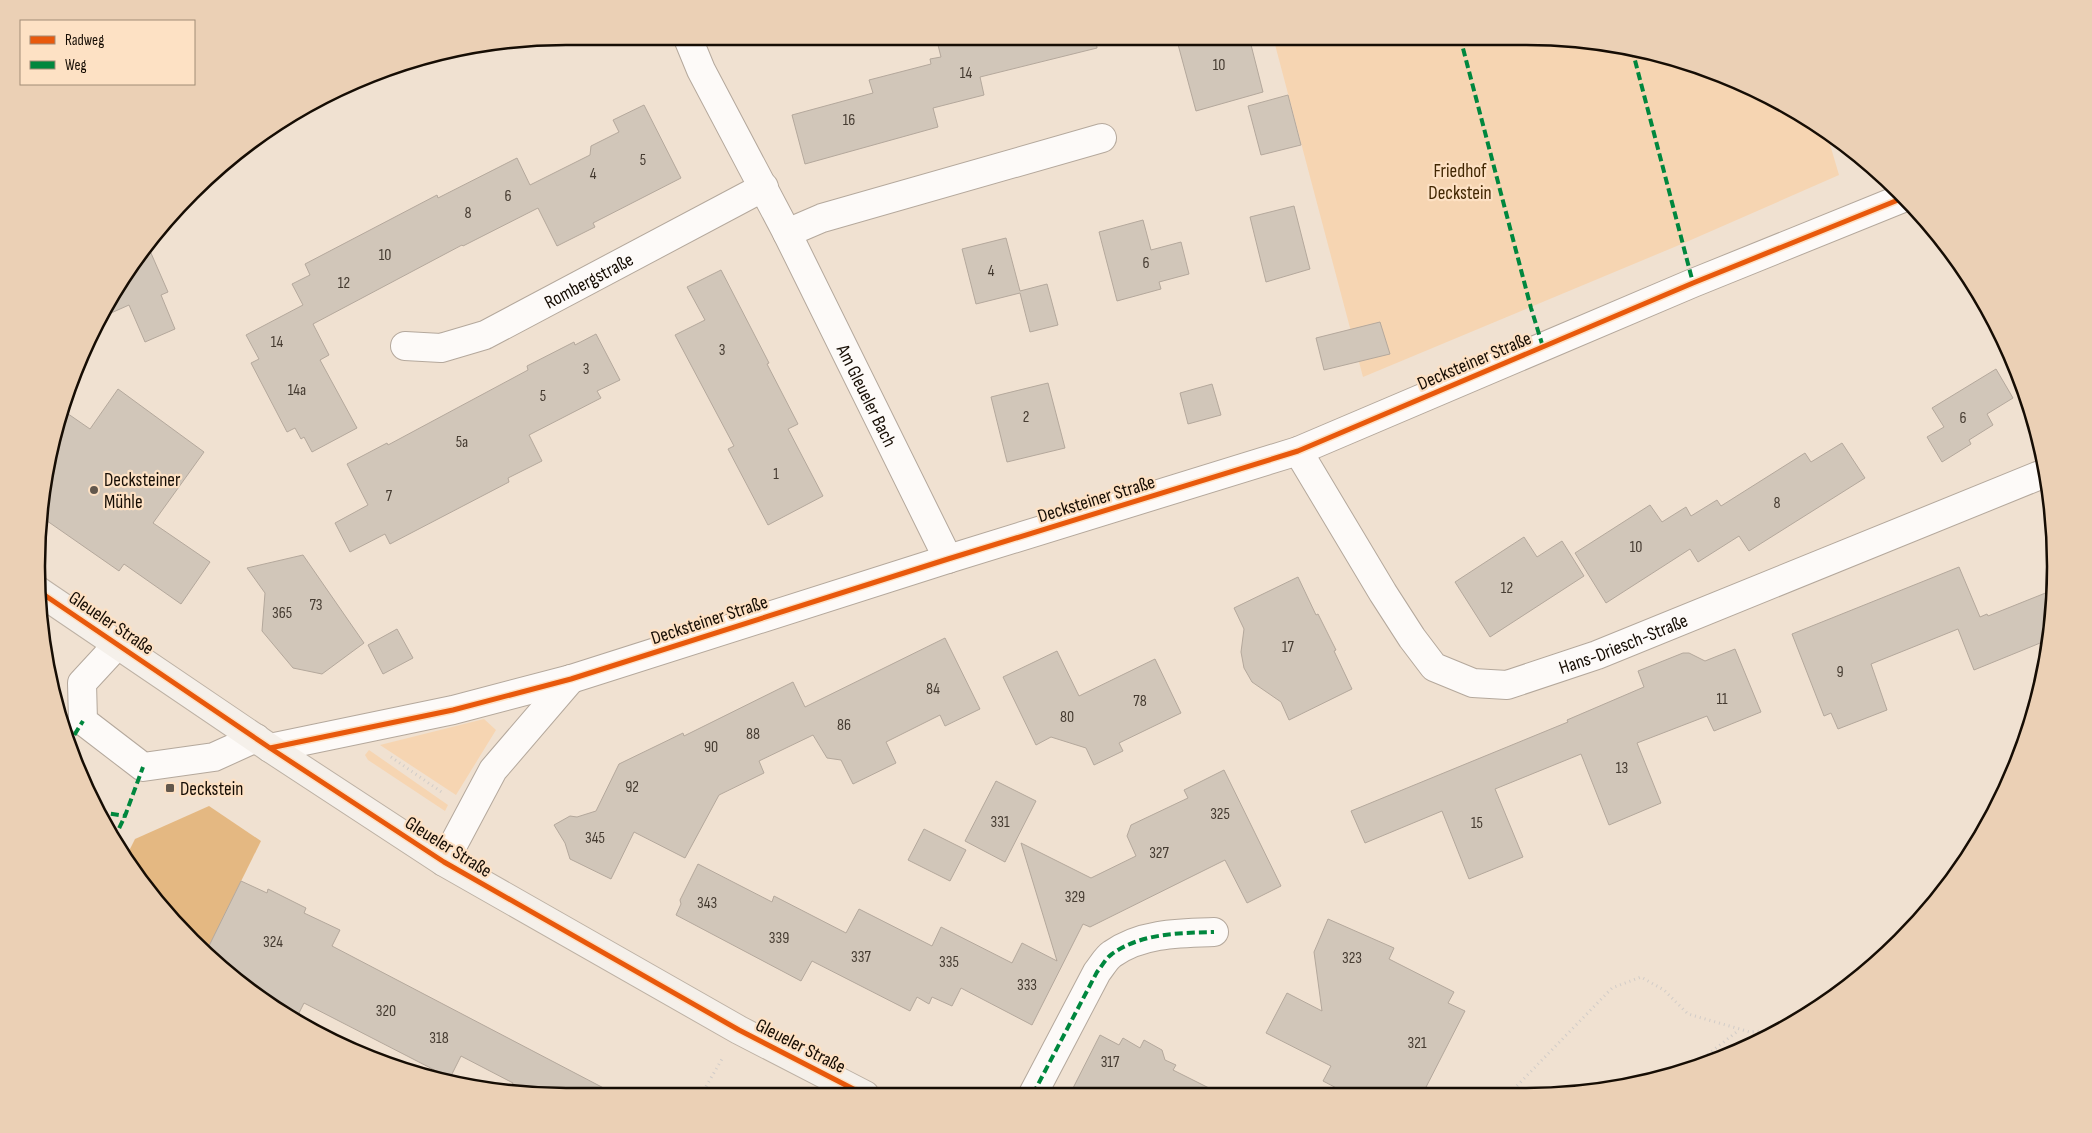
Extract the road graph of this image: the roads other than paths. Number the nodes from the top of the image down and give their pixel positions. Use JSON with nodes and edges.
{"nodes":[{"id":1,"x":691,"y":45,"type":"edge"},
{"id":2,"x":1102,"y":138,"type":"dead end"},
{"id":3,"x":764,"y":187,"type":"junction"},
{"id":4,"x":1897,"y":201,"type":"edge"},
{"id":5,"x":787,"y":233,"type":"junction"},
{"id":6,"x":405,"y":346,"type":"dead end"},
{"id":7,"x":1298,"y":451,"type":"junction"},
{"id":8,"x":2039,"y":475,"type":"edge"},
{"id":9,"x":948,"y":559,"type":"junction"},
{"id":10,"x":46,"y":596,"type":"edge"},
{"id":11,"x":118,"y":644,"type":"junction"},
{"id":12,"x":572,"y":679,"type":"junction"},
{"id":13,"x":263,"y":743,"type":"junction"},
{"id":14,"x":444,"y":862,"type":"junction"},
{"id":15,"x":1214,"y":932,"type":"dead end"},
{"id":16,"x":851,"y":1088,"type":"edge"},
{"id":17,"x":1036,"y":1088,"type":"edge"}],
"edges":[{"from":1,"to":3,"type":"street","name":"Am Gleueler Bach"},
{"from":2,"to":5,"type":"street"},
{"from":3,"to":5,"type":"street","name":"Am Gleueler Bach"},
{"from":3,"to":6,"type":"street","name":"Rombergstraße"},
{"from":4,"to":7,"type":"street","name":"Decksteiner Straße"},
{"from":5,"to":9,"type":"street","name":"Am Gleueler Bach"},
{"from":7,"to":8,"type":"street","name":"Hans-Driesch-Straße"},
{"from":7,"to":9,"type":"street","name":"Decksteiner Straße"},
{"from":9,"to":12,"type":"street","name":"Decksteiner Straße"},
{"from":10,"to":11,"type":"main road","name":"Gleueler Straße"},
{"from":11,"to":13,"type":"main road","name":"Gleueler Straße"},
{"from":11,"to":13,"type":"street","name":"Decksteiner Straße"},
{"from":12,"to":13,"type":"street","name":"Decksteiner Straße"},
{"from":12,"to":14,"type":"street"},
{"from":13,"to":14,"type":"main road","name":"Gleueler Straße"},
{"from":14,"to":16,"type":"main road","name":"Gleueler Straße"},
{"from":15,"to":17,"type":"street"}]}
